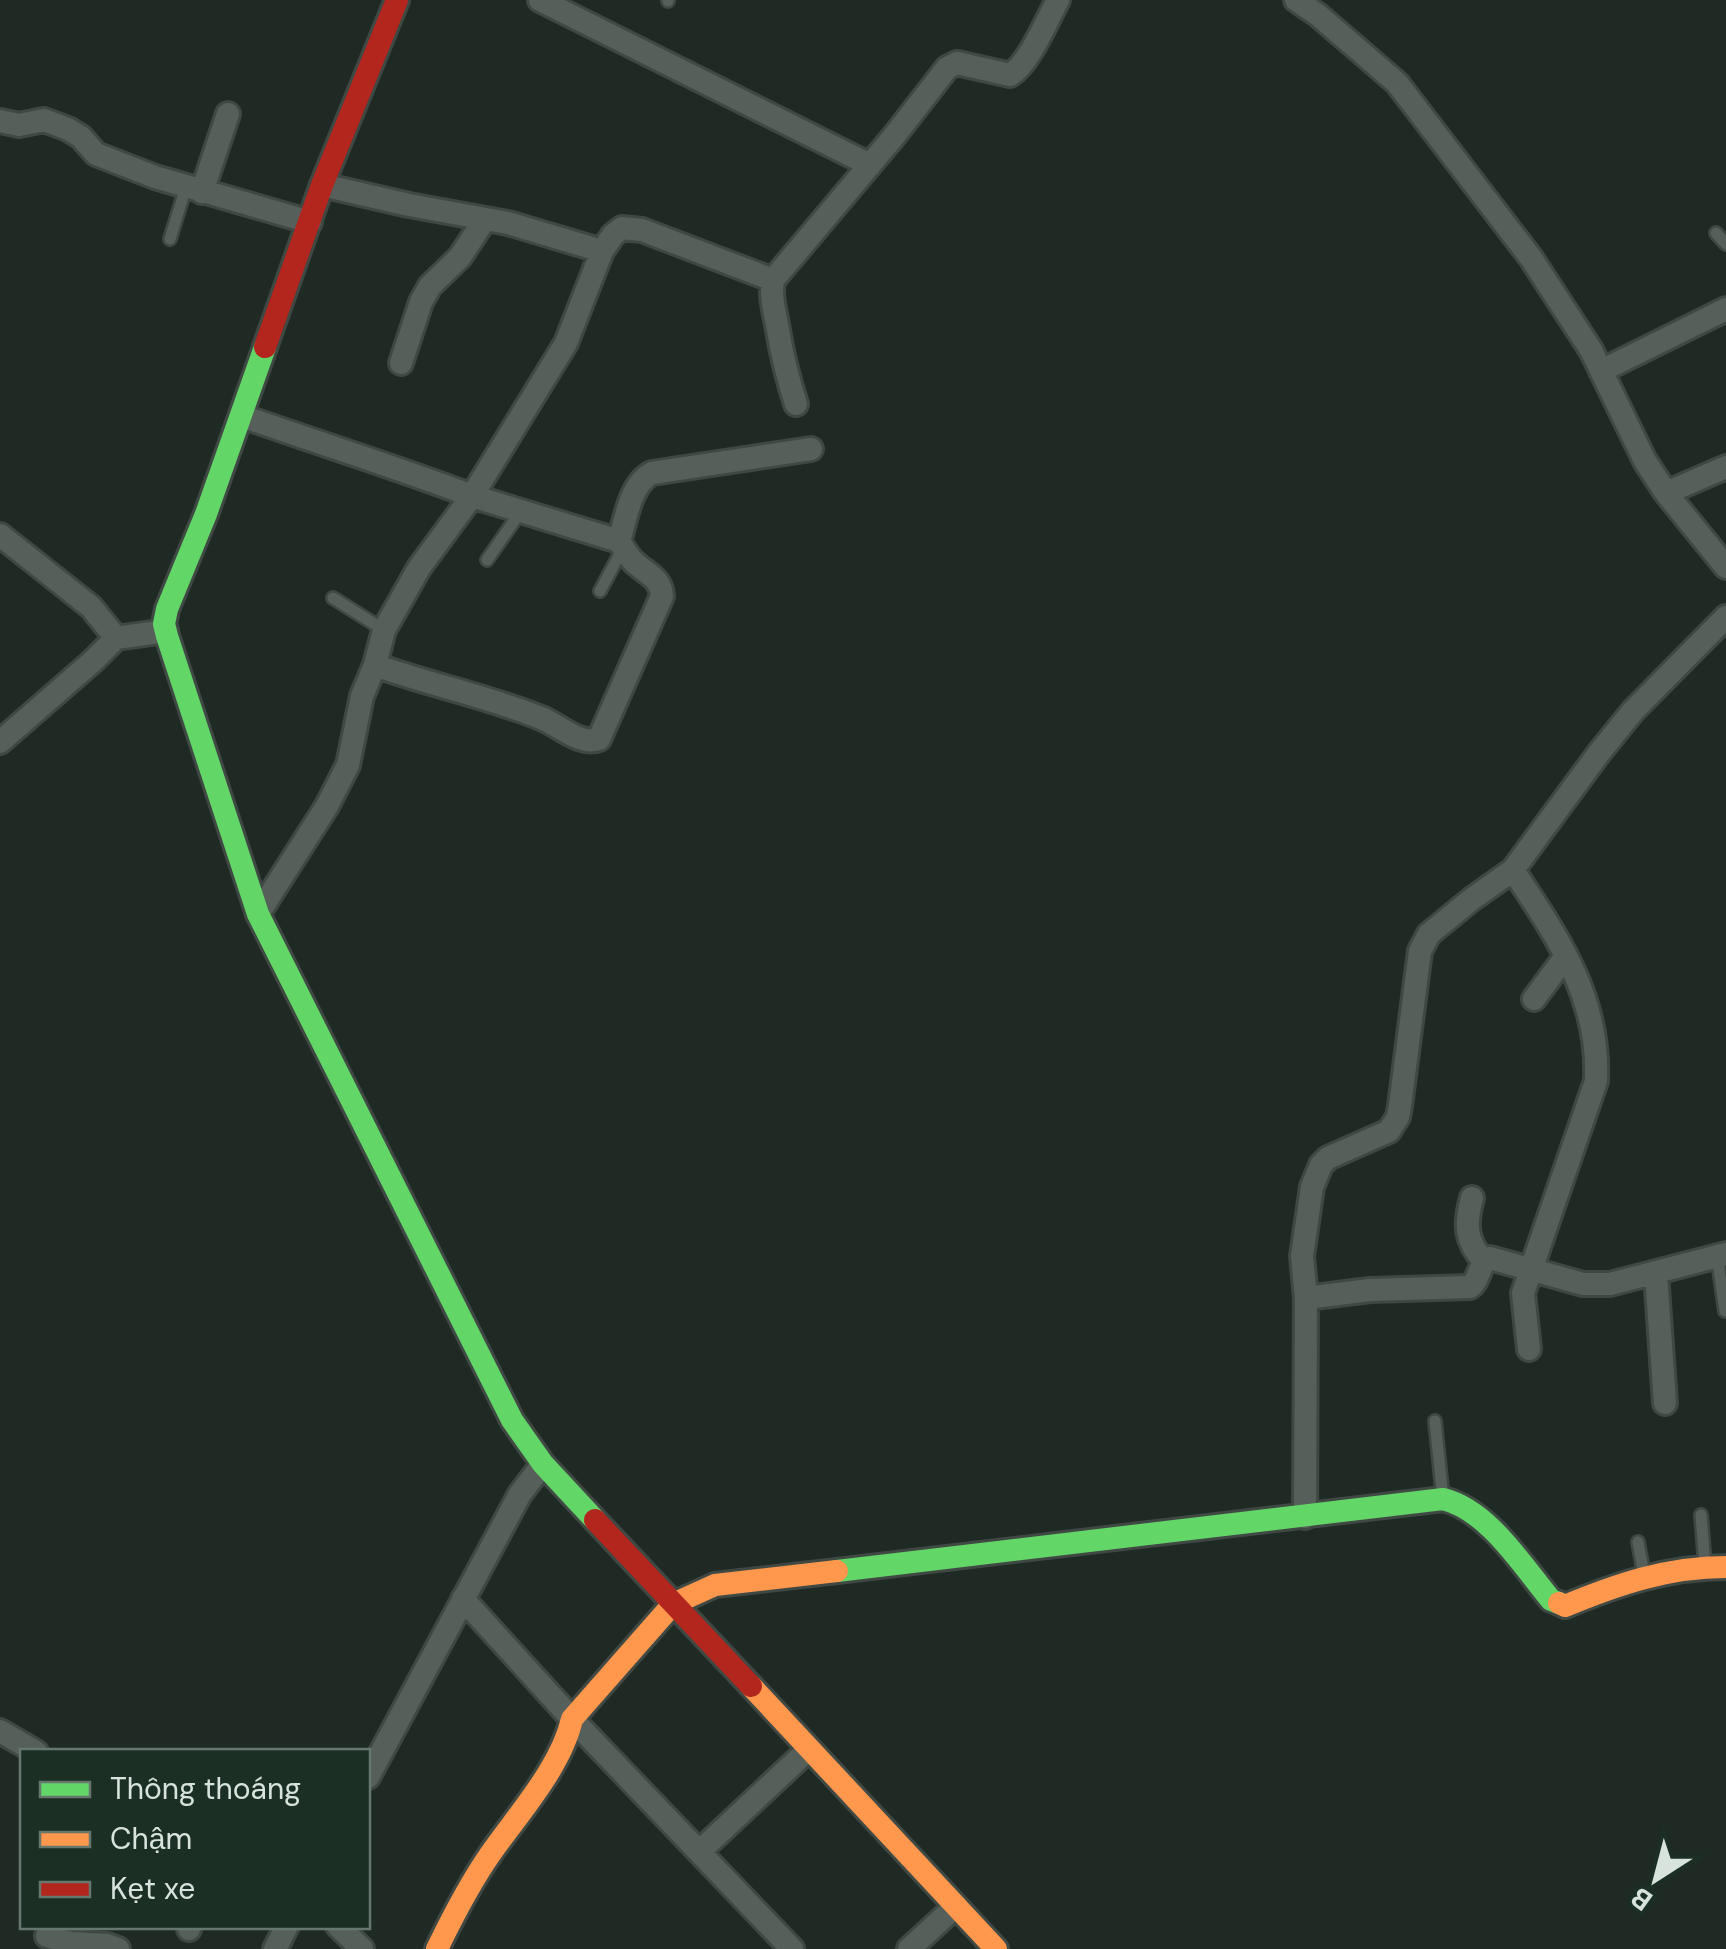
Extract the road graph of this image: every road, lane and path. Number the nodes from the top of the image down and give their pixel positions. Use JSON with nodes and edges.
{"nodes":[{"id":1,"x":396,"y":0,"type":"edge"},
{"id":2,"x":540,"y":0,"type":"edge"},
{"id":3,"x":1058,"y":0,"type":"edge"},
{"id":4,"x":1296,"y":0,"type":"edge"},
{"id":5,"x":228,"y":114,"type":"dead end"},
{"id":6,"x":0,"y":121,"type":"edge"},
{"id":7,"x":870,"y":165,"type":"junction"},
{"id":8,"x":322,"y":186,"type":"junction"},
{"id":9,"x":194,"y":190,"type":"junction"},
{"id":10,"x":484,"y":219,"type":"junction"},
{"id":11,"x":310,"y":222,"type":"junction"},
{"id":12,"x":1716,"y":233,"type":"dead end"},
{"id":13,"x":170,"y":239,"type":"dead end"},
{"id":14,"x":1726,"y":244,"type":"edge"},
{"id":15,"x":602,"y":252,"type":"junction"},
{"id":16,"x":773,"y":280,"type":"junction"},
{"id":17,"x":1726,"y":309,"type":"edge"},
{"id":18,"x":401,"y":363,"type":"dead end"},
{"id":19,"x":1601,"y":371,"type":"junction"},
{"id":20,"x":796,"y":404,"type":"dead end"},
{"id":21,"x":242,"y":416,"type":"junction"},
{"id":22,"x":811,"y":449,"type":"dead end"},
{"id":23,"x":1726,"y":468,"type":"edge"},
{"id":24,"x":1666,"y":493,"type":"junction"},
{"id":25,"x":472,"y":496,"type":"junction"},
{"id":26,"x":520,"y":511,"type":"junction"},
{"id":27,"x":0,"y":535,"type":"edge"},
{"id":28,"x":621,"y":544,"type":"junction"},
{"id":29,"x":487,"y":560,"type":"dead end"},
{"id":30,"x":1726,"y":567,"type":"edge"},
{"id":31,"x":600,"y":591,"type":"dead end"},
{"id":32,"x":333,"y":598,"type":"dead end"},
{"id":33,"x":1726,"y":617,"type":"edge"},
{"id":34,"x":384,"y":630,"type":"junction"},
{"id":35,"x":166,"y":631,"type":"junction"},
{"id":36,"x":116,"y":638,"type":"junction"},
{"id":37,"x":375,"y":665,"type":"junction"},
{"id":38,"x":0,"y":742,"type":"edge"},
{"id":39,"x":1512,"y":870,"type":"junction"},
{"id":40,"x":258,"y":914,"type":"junction"},
{"id":41,"x":1566,"y":956,"type":"junction"},
{"id":42,"x":1534,"y":1000,"type":"dead end"},
{"id":43,"x":1472,"y":1198,"type":"dead end"},
{"id":44,"x":1721,"y":1255,"type":"edge"},
{"id":45,"x":1484,"y":1261,"type":"junction"},
{"id":46,"x":1531,"y":1270,"type":"junction"},
{"id":47,"x":1656,"y":1274,"type":"junction"},
{"id":48,"x":1306,"y":1298,"type":"junction"},
{"id":49,"x":1725,"y":1310,"type":"edge"},
{"id":50,"x":1529,"y":1350,"type":"dead end"},
{"id":51,"x":1665,"y":1403,"type":"dead end"},
{"id":52,"x":1436,"y":1420,"type":"dead end"},
{"id":53,"x":542,"y":1464,"type":"junction"},
{"id":54,"x":1443,"y":1498,"type":"junction"},
{"id":55,"x":1702,"y":1515,"type":"dead end"},
{"id":56,"x":1304,"y":1517,"type":"junction"},
{"id":57,"x":1638,"y":1542,"type":"dead end"},
{"id":58,"x":1715,"y":1566,"type":"edge"},
{"id":59,"x":1644,"y":1576,"type":"junction"},
{"id":60,"x":463,"y":1599,"type":"junction"},
{"id":61,"x":673,"y":1604,"type":"junction"},
{"id":62,"x":572,"y":1719,"type":"junction"},
{"id":63,"x":0,"y":1732,"type":"edge"},
{"id":64,"x":31,"y":1749,"type":"edge"},
{"id":65,"x":809,"y":1749,"type":"junction"},
{"id":66,"x":370,"y":1773,"type":"edge"},
{"id":67,"x":700,"y":1851,"type":"junction"},
{"id":68,"x":956,"y":1906,"type":"junction"},
{"id":69,"x":341,"y":1929,"type":"edge"},
{"id":70,"x":46,"y":1936,"type":"dead end"},
{"id":71,"x":118,"y":1949,"type":"edge"},
{"id":72,"x":362,"y":1949,"type":"edge"},
{"id":73,"x":437,"y":1949,"type":"edge"},
{"id":74,"x":792,"y":1949,"type":"edge"},
{"id":75,"x":909,"y":1949,"type":"edge"},
{"id":76,"x":996,"y":1949,"type":"edge"}],
"edges":[{"from":1,"to":8,"type":"street"},
{"from":2,"to":7,"type":"street"},
{"from":3,"to":7,"type":"street"},
{"from":4,"to":19,"type":"street"},
{"from":5,"to":9,"type":"street"},
{"from":6,"to":9,"type":"street"},
{"from":7,"to":16,"type":"street"},
{"from":8,"to":10,"type":"street"},
{"from":8,"to":11,"type":"street"},
{"from":9,"to":11,"type":"street"},
{"from":9,"to":13,"type":"lane"},
{"from":10,"to":15,"type":"street"},
{"from":10,"to":18,"type":"street"},
{"from":11,"to":21,"type":"street"},
{"from":12,"to":14,"type":"lane"},
{"from":15,"to":16,"type":"street"},
{"from":15,"to":25,"type":"street"},
{"from":16,"to":20,"type":"street"},
{"from":17,"to":19,"type":"street"},
{"from":19,"to":24,"type":"street"},
{"from":21,"to":25,"type":"street"},
{"from":21,"to":35,"type":"street"},
{"from":22,"to":28,"type":"street"},
{"from":23,"to":24,"type":"street"},
{"from":24,"to":30,"type":"street"},
{"from":25,"to":26,"type":"street"},
{"from":25,"to":34,"type":"street"},
{"from":26,"to":28,"type":"street"},
{"from":26,"to":29,"type":"lane"},
{"from":27,"to":36,"type":"street"},
{"from":28,"to":31,"type":"lane"},
{"from":28,"to":37,"type":"street"},
{"from":32,"to":34,"type":"lane"},
{"from":33,"to":39,"type":"street"},
{"from":34,"to":37,"type":"street"},
{"from":35,"to":36,"type":"street"},
{"from":35,"to":40,"type":"street"},
{"from":36,"to":38,"type":"street"},
{"from":37,"to":40,"type":"street"},
{"from":39,"to":41,"type":"street"},
{"from":39,"to":48,"type":"street"},
{"from":40,"to":53,"type":"street"},
{"from":41,"to":42,"type":"street"},
{"from":41,"to":46,"type":"street"},
{"from":43,"to":45,"type":"street"},
{"from":44,"to":47,"type":"street"},
{"from":44,"to":49,"type":"lane"},
{"from":45,"to":46,"type":"street"},
{"from":45,"to":48,"type":"street"},
{"from":46,"to":47,"type":"street"},
{"from":46,"to":50,"type":"street"},
{"from":47,"to":51,"type":"street"},
{"from":48,"to":56,"type":"street"},
{"from":52,"to":54,"type":"lane"},
{"from":53,"to":60,"type":"street"},
{"from":53,"to":61,"type":"street"},
{"from":54,"to":56,"type":"street"},
{"from":54,"to":59,"type":"street"},
{"from":55,"to":58,"type":"lane"},
{"from":56,"to":61,"type":"street"},
{"from":57,"to":59,"type":"lane"},
{"from":58,"to":59,"type":"street"},
{"from":60,"to":62,"type":"street"},
{"from":60,"to":66,"type":"street"},
{"from":61,"to":62,"type":"street"},
{"from":61,"to":65,"type":"street"},
{"from":62,"to":67,"type":"street"},
{"from":62,"to":73,"type":"street"},
{"from":63,"to":64,"type":"street"},
{"from":65,"to":67,"type":"street"},
{"from":65,"to":68,"type":"street"},
{"from":67,"to":74,"type":"street"},
{"from":68,"to":75,"type":"street"},
{"from":68,"to":76,"type":"street"},
{"from":69,"to":72,"type":"street"},
{"from":70,"to":71,"type":"street"}]}
